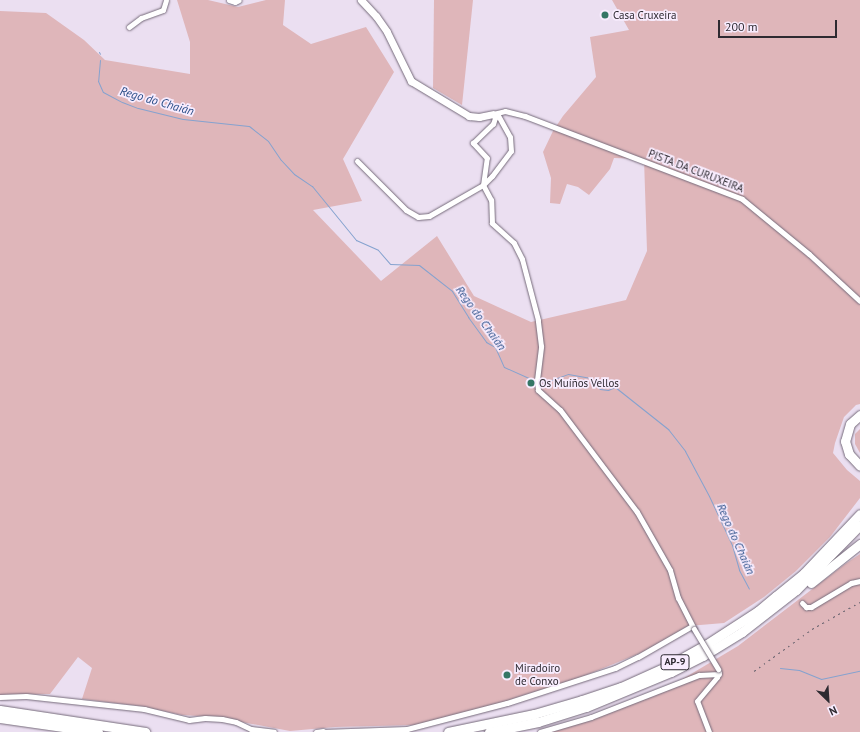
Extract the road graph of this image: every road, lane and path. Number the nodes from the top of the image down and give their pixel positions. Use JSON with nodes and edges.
{"nodes":[{"id":1,"x":166,"y":0,"type":"edge"},
{"id":2,"x":230,"y":0,"type":"edge"},
{"id":3,"x":239,"y":0,"type":"edge"},
{"id":4,"x":361,"y":0,"type":"edge"},
{"id":5,"x":129,"y":27,"type":"dead end"},
{"id":6,"x":495,"y":114,"type":"junction"},
{"id":7,"x":357,"y":161,"type":"dead end"},
{"id":8,"x":483,"y":185,"type":"junction"},
{"id":9,"x":860,"y":301,"type":"edge"},
{"id":10,"x":860,"y":415,"type":"edge"},
{"id":11,"x":860,"y":421,"type":"edge"},
{"id":12,"x":860,"y":462,"type":"edge"},
{"id":13,"x":860,"y":466,"type":"edge"},
{"id":14,"x":860,"y":510,"type":"edge"},
{"id":15,"x":860,"y":514,"type":"edge"},
{"id":16,"x":860,"y":525,"type":"edge"},
{"id":17,"x":837,"y":539,"type":"junction"},
{"id":18,"x":860,"y":544,"type":"edge"},
{"id":19,"x":860,"y":581,"type":"edge"},
{"id":20,"x":802,"y":603,"type":"dead end"},
{"id":21,"x":693,"y":627,"type":"junction"},
{"id":22,"x":742,"y":632,"type":"junction"},
{"id":23,"x":718,"y":672,"type":"junction"},
{"id":24,"x":0,"y":697,"type":"edge"},
{"id":25,"x":0,"y":710,"type":"edge"},
{"id":26,"x":0,"y":718,"type":"edge"},
{"id":27,"x":323,"y":731,"type":"edge"},
{"id":28,"x":98,"y":732,"type":"edge"},
{"id":29,"x":145,"y":732,"type":"edge"},
{"id":30,"x":274,"y":732,"type":"edge"},
{"id":31,"x":316,"y":732,"type":"edge"},
{"id":32,"x":448,"y":732,"type":"edge"},
{"id":33,"x":489,"y":732,"type":"edge"},
{"id":34,"x":540,"y":732,"type":"edge"},
{"id":35,"x":710,"y":732,"type":"edge"}],
"edges":[{"from":1,"to":5,"type":"street"},
{"from":2,"to":3,"type":"street"},
{"from":4,"to":6,"type":"street"},
{"from":6,"to":8,"type":"street"},
{"from":6,"to":8,"type":"street"},
{"from":6,"to":9,"type":"street","name":"PISTA DA CURUXEIRA"},
{"from":7,"to":8,"type":"street"},
{"from":8,"to":21,"type":"street"},
{"from":10,"to":13,"type":"highway"},
{"from":11,"to":12,"type":"highway"},
{"from":14,"to":17,"type":"highway"},
{"from":15,"to":17,"type":"highway","number":"AP-9"},
{"from":16,"to":22,"type":"highway","number":"AP-9"},
{"from":17,"to":32,"type":"highway","number":"AP-9"},
{"from":18,"to":22,"type":"highway"},
{"from":19,"to":20,"type":"street"},
{"from":21,"to":23,"type":"street","bridge":true},
{"from":21,"to":27,"type":"street"},
{"from":22,"to":33,"type":"highway","number":"AP-9"},
{"from":23,"to":34,"type":"street"},
{"from":23,"to":35,"type":"street"},
{"from":24,"to":30,"type":"street"},
{"from":25,"to":29,"type":"highway"},
{"from":26,"to":28,"type":"highway"},
{"from":27,"to":31,"type":"street"}]}
